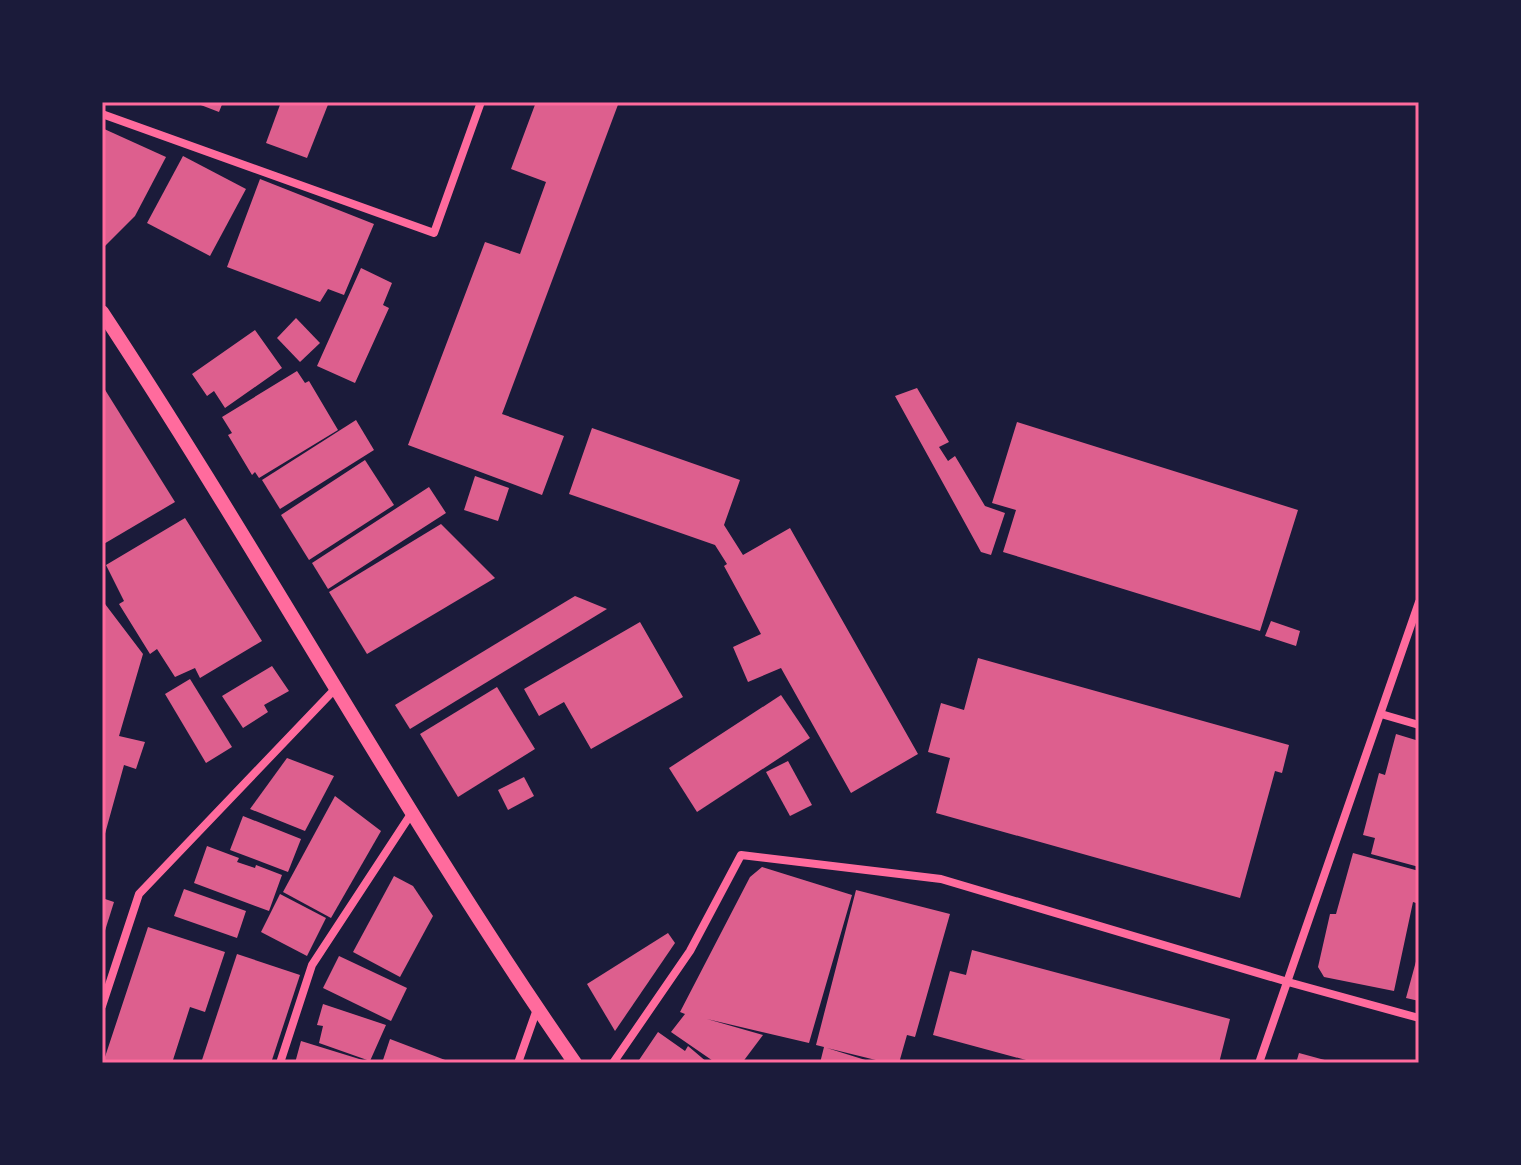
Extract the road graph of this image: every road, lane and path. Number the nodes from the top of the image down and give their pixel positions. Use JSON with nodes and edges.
{"nodes":[{"id":1,"x":481,"y":102,"type":"edge"},
{"id":2,"x":102,"y":114,"type":"edge"},
{"id":3,"x":102,"y":312,"type":"edge"},
{"id":4,"x":1419,"y":602,"type":"edge"},
{"id":5,"x":335,"y":689,"type":"junction"},
{"id":6,"x":1381,"y":714,"type":"junction"},
{"id":7,"x":1419,"y":725,"type":"edge"},
{"id":8,"x":411,"y":814,"type":"junction"},
{"id":9,"x":1288,"y":982,"type":"junction"},
{"id":10,"x":102,"y":1006,"type":"edge"},
{"id":11,"x":537,"y":1009,"type":"junction"},
{"id":12,"x":1419,"y":1018,"type":"edge"},
{"id":13,"x":280,"y":1063,"type":"edge"},
{"id":14,"x":518,"y":1063,"type":"edge"},
{"id":15,"x":575,"y":1063,"type":"edge"},
{"id":16,"x":613,"y":1063,"type":"edge"},
{"id":17,"x":1259,"y":1063,"type":"edge"}],
"edges":[{"from":1,"to":2,"type":"street"},
{"from":3,"to":5,"type":"street"},
{"from":4,"to":6,"type":"street"},
{"from":5,"to":8,"type":"street"},
{"from":5,"to":10,"type":"street"},
{"from":6,"to":7,"type":"street"},
{"from":6,"to":9,"type":"street"},
{"from":8,"to":11,"type":"street"},
{"from":8,"to":13,"type":"street"},
{"from":9,"to":12,"type":"street"},
{"from":9,"to":16,"type":"street"},
{"from":9,"to":17,"type":"street"},
{"from":11,"to":14,"type":"street"},
{"from":11,"to":15,"type":"street"}]}
